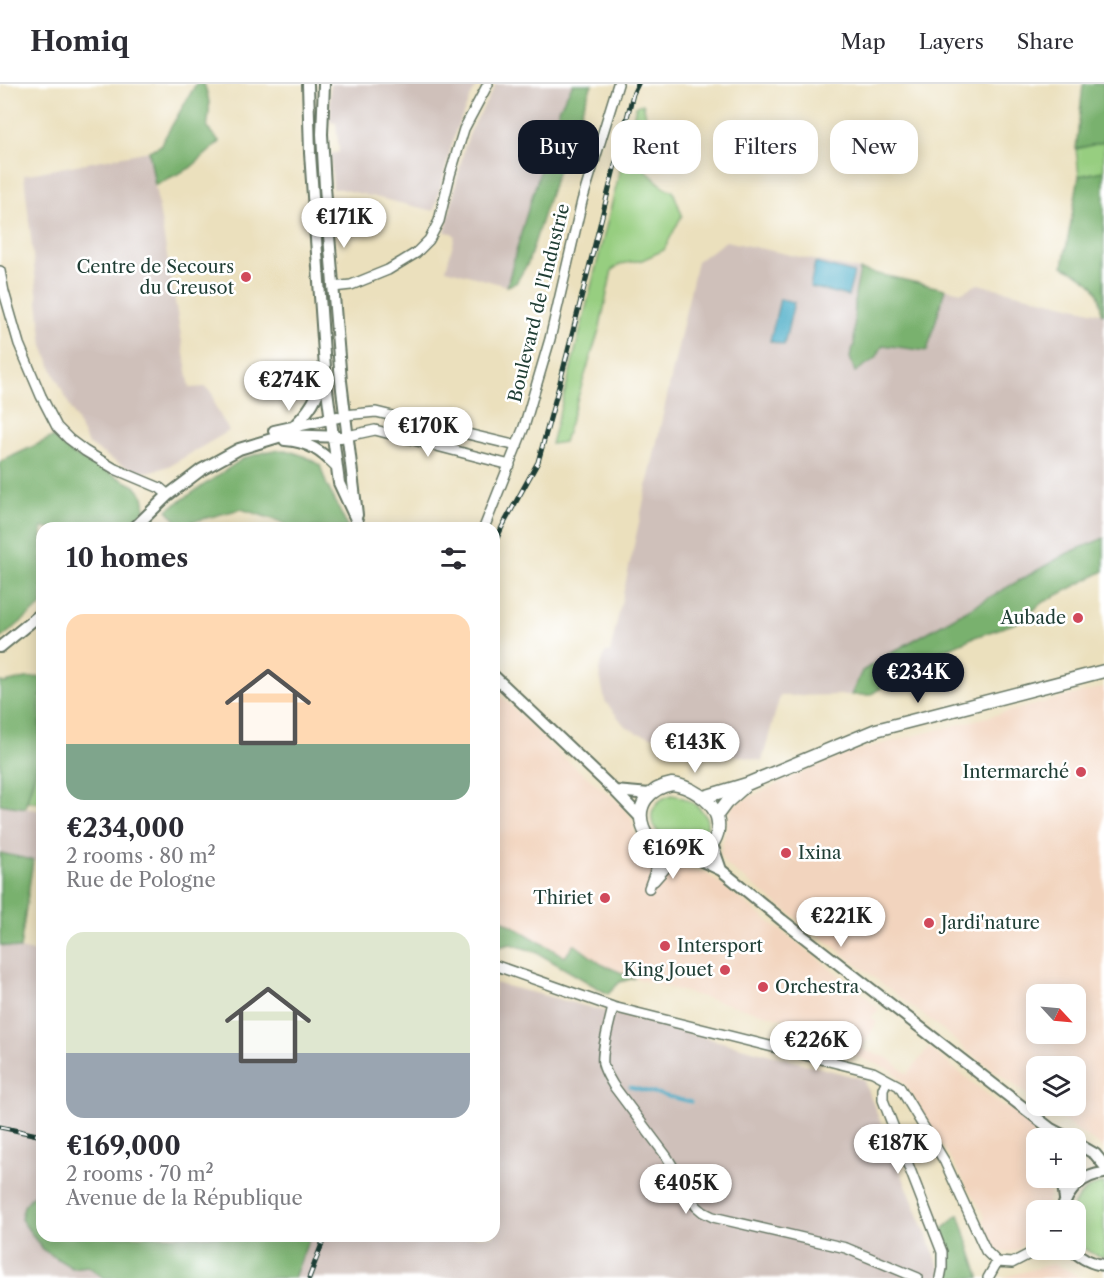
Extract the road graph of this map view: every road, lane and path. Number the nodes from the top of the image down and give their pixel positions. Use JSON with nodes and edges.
{"nodes":[{"id":1,"x":308,"y":84,"type":"edge"},
{"id":2,"x":324,"y":84,"type":"edge"},
{"id":3,"x":488,"y":84,"type":"edge"},
{"id":4,"x":618,"y":84,"type":"edge"},
{"id":5,"x":0,"y":271,"type":"edge"},
{"id":6,"x":333,"y":287,"type":"junction"},
{"id":7,"x":326,"y":375,"type":"junction"},
{"id":8,"x":344,"y":415,"type":"junction"},
{"id":9,"x":332,"y":418,"type":"junction"},
{"id":10,"x":294,"y":426,"type":"junction"},
{"id":11,"x":347,"y":436,"type":"junction"},
{"id":12,"x":334,"y":437,"type":"junction"},
{"id":13,"x":270,"y":439,"type":"junction"},
{"id":14,"x":250,"y":445,"type":"junction"},
{"id":15,"x":517,"y":446,"type":"junction"},
{"id":16,"x":510,"y":465,"type":"junction"},
{"id":17,"x":338,"y":467,"type":"junction"},
{"id":18,"x":168,"y":495,"type":"junction"},
{"id":19,"x":140,"y":522,"type":"edge"},
{"id":20,"x":358,"y":522,"type":"edge"},
{"id":21,"x":359,"y":522,"type":"edge"},
{"id":22,"x":486,"y":522,"type":"edge"},
{"id":23,"x":36,"y":618,"type":"edge"},
{"id":24,"x":0,"y":647,"type":"edge"},
{"id":25,"x":1104,"y":671,"type":"edge"},
{"id":26,"x":500,"y":682,"type":"edge"},
{"id":27,"x":747,"y":784,"type":"junction"},
{"id":28,"x":615,"y":791,"type":"junction"},
{"id":29,"x":650,"y":794,"type":"junction"},
{"id":30,"x":704,"y":797,"type":"junction"},
{"id":31,"x":717,"y":815,"type":"junction"},
{"id":32,"x":641,"y":818,"type":"junction"},
{"id":33,"x":712,"y":844,"type":"junction"},
{"id":34,"x":659,"y":846,"type":"junction"},
{"id":35,"x":677,"y":855,"type":"junction"},
{"id":36,"x":691,"y":856,"type":"junction"},
{"id":37,"x":721,"y":870,"type":"junction"},
{"id":38,"x":500,"y":967,"type":"edge"},
{"id":39,"x":613,"y":1007,"type":"junction"},
{"id":40,"x":887,"y":1080,"type":"junction"},
{"id":41,"x":1044,"y":1128,"type":"edge"},
{"id":42,"x":1086,"y":1149,"type":"edge"},
{"id":43,"x":1104,"y":1165,"type":"edge"},
{"id":44,"x":1104,"y":1173,"type":"edge"},
{"id":45,"x":1063,"y":1188,"type":"edge"},
{"id":46,"x":1065,"y":1199,"type":"joint"},
{"id":47,"x":1026,"y":1256,"type":"edge"},
{"id":48,"x":1085,"y":1260,"type":"edge"},
{"id":49,"x":997,"y":1262,"type":"junction"},
{"id":50,"x":1100,"y":1265,"type":"edge"},
{"id":51,"x":1104,"y":1275,"type":"edge"},
{"id":52,"x":918,"y":1278,"type":"edge"},
{"id":53,"x":940,"y":1278,"type":"edge"},
{"id":54,"x":988,"y":1278,"type":"edge"}],
"edges":[{"from":1,"to":7,"type":"street"},
{"from":2,"to":6,"type":"street"},
{"from":3,"to":6,"type":"street"},
{"from":4,"to":15,"type":"street","name":"Boulevard de l'Industrie"},
{"from":5,"to":18,"type":"street"},
{"from":6,"to":8,"type":"street"},
{"from":7,"to":9,"type":"street"},
{"from":7,"to":10,"type":"street"},
{"from":8,"to":9,"type":"street"},
{"from":8,"to":11,"type":"street"},
{"from":8,"to":15,"type":"street"},
{"from":9,"to":10,"type":"street"},
{"from":9,"to":12,"type":"street"},
{"from":10,"to":14,"type":"street"},
{"from":11,"to":12,"type":"street"},
{"from":11,"to":16,"type":"street"},
{"from":11,"to":21,"type":"street"},
{"from":12,"to":13,"type":"street"},
{"from":12,"to":17,"type":"street"},
{"from":13,"to":14,"type":"street"},
{"from":13,"to":17,"type":"street"},
{"from":14,"to":18,"type":"street"},
{"from":15,"to":16,"type":"street","name":"Boulevard de l'Industrie"},
{"from":16,"to":22,"type":"street","name":"Boulevard de l'Industrie"},
{"from":17,"to":20,"type":"street"},
{"from":18,"to":19,"type":"street"},
{"from":23,"to":24,"type":"street"},
{"from":25,"to":27,"type":"main road"},
{"from":26,"to":28,"type":"street"},
{"from":27,"to":30,"type":"main road"},
{"from":27,"to":31,"type":"main road"},
{"from":28,"to":29,"type":"street"},
{"from":28,"to":32,"type":"street"},
{"from":29,"to":30,"type":"main road"},
{"from":29,"to":32,"type":"main road"},
{"from":30,"to":31,"type":"main road"},
{"from":31,"to":33,"type":"main road"},
{"from":32,"to":34,"type":"main road"},
{"from":33,"to":36,"type":"main road"},
{"from":33,"to":37,"type":"street"},
{"from":34,"to":35,"type":"main road"},
{"from":34,"to":35,"type":"street"},
{"from":35,"to":36,"type":"main road"},
{"from":36,"to":37,"type":"street"},
{"from":37,"to":41,"type":"street"},
{"from":38,"to":39,"type":"street"},
{"from":39,"to":40,"type":"street"},
{"from":39,"to":52,"type":"street"},
{"from":40,"to":49,"type":"street"},
{"from":40,"to":53,"type":"street"},
{"from":42,"to":43,"type":"street"},
{"from":44,"to":46,"type":"street"},
{"from":45,"to":46,"type":"street"},
{"from":47,"to":49,"type":"street"},
{"from":48,"to":50,"type":"street"},
{"from":49,"to":54,"type":"street"},
{"from":50,"to":51,"type":"street"}]}
